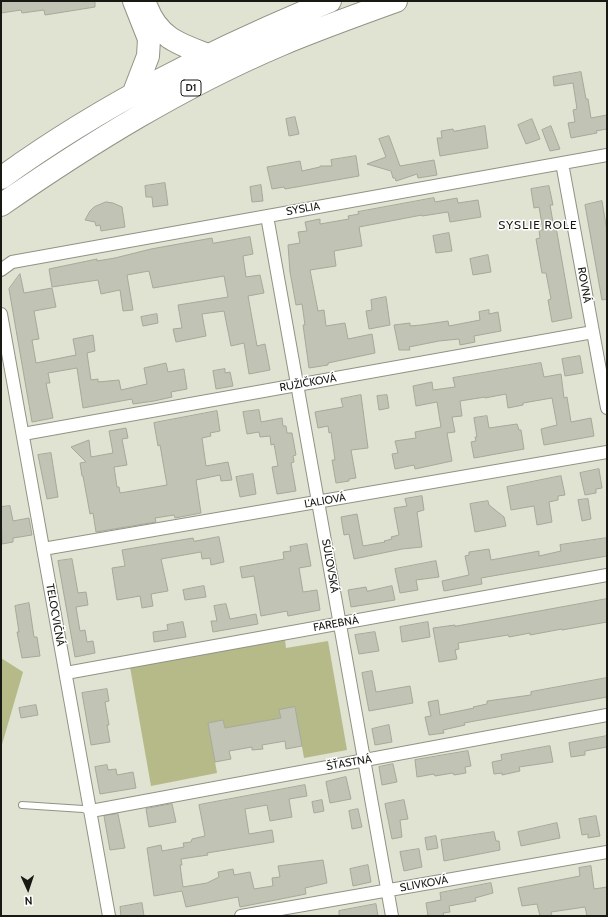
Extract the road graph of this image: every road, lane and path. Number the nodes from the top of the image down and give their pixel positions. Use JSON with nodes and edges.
{"nodes":[{"id":1,"x":134,"y":1,"type":"edge"},
{"id":2,"x":144,"y":1,"type":"edge"},
{"id":3,"x":330,"y":1,"type":"edge"},
{"id":4,"x":396,"y":1,"type":"edge"},
{"id":5,"x":208,"y":54,"type":"junction"},
{"id":6,"x":133,"y":95,"type":"junction"},
{"id":7,"x":607,"y":155,"type":"edge"},
{"id":8,"x":562,"y":163,"type":"junction"},
{"id":9,"x":1,"y":178,"type":"edge"},
{"id":10,"x":1,"y":205,"type":"edge"},
{"id":11,"x":267,"y":216,"type":"junction"},
{"id":12,"x":1,"y":270,"type":"edge"},
{"id":13,"x":1,"y":314,"type":"edge"},
{"id":14,"x":593,"y":332,"type":"junction"},
{"id":15,"x":297,"y":385,"type":"junction"},
{"id":16,"x":607,"y":408,"type":"edge"},
{"id":17,"x":22,"y":434,"type":"junction"},
{"id":18,"x":607,"y":452,"type":"edge"},
{"id":19,"x":318,"y":502,"type":"junction"},
{"id":20,"x":43,"y":550,"type":"junction"},
{"id":21,"x":607,"y":575,"type":"edge"},
{"id":22,"x":340,"y":624,"type":"junction"},
{"id":23,"x":66,"y":673,"type":"junction"},
{"id":24,"x":607,"y":715,"type":"edge"},
{"id":25,"x":358,"y":761,"type":"junction"},
{"id":26,"x":22,"y":805,"type":"dead end"},
{"id":27,"x":90,"y":811,"type":"junction"},
{"id":28,"x":607,"y":852,"type":"edge"},
{"id":29,"x":387,"y":891,"type":"junction"},
{"id":30,"x":109,"y":916,"type":"edge"},
{"id":31,"x":241,"y":916,"type":"edge"},
{"id":32,"x":392,"y":916,"type":"edge"}],
"edges":[{"from":1,"to":6,"type":"highway"},
{"from":2,"to":5,"type":"highway"},
{"from":3,"to":5,"type":"highway","number":"D1"},
{"from":4,"to":10,"type":"highway","number":"D1"},
{"from":5,"to":6,"type":"highway","number":"D1"},
{"from":6,"to":9,"type":"highway","number":"D1"},
{"from":7,"to":8,"type":"street","name":"SYSLIA"},
{"from":8,"to":11,"type":"street","name":"SYSLIA"},
{"from":8,"to":14,"type":"street","name":"ROVNÁ"},
{"from":11,"to":12,"type":"street","name":"SYSLIA"},
{"from":11,"to":15,"type":"street","name":"SÚĽOVSKÁ"},
{"from":13,"to":17,"type":"street","name":"TELOCVIČNÁ"},
{"from":14,"to":15,"type":"street","name":"RUŽIČKOVÁ"},
{"from":14,"to":16,"type":"street","name":"ROVNÁ"},
{"from":15,"to":17,"type":"street","name":"RUŽIČKOVÁ"},
{"from":15,"to":19,"type":"street","name":"SÚĽOVSKÁ"},
{"from":17,"to":20,"type":"street","name":"TELOCVIČNÁ"},
{"from":18,"to":19,"type":"street","name":"ĽALIOVÁ"},
{"from":19,"to":20,"type":"street","name":"ĽALIOVÁ"},
{"from":19,"to":22,"type":"street","name":"SÚĽOVSKÁ"},
{"from":20,"to":23,"type":"street","name":"TELOCVIČNÁ"},
{"from":21,"to":22,"type":"street","name":"FAREBNÁ"},
{"from":22,"to":23,"type":"street","name":"FAREBNÁ"},
{"from":22,"to":25,"type":"street","name":"SÚĽOVSKÁ"},
{"from":23,"to":27,"type":"street","name":"TELOCVIČNÁ"},
{"from":24,"to":25,"type":"street","name":"ŠŤASTNÁ"},
{"from":25,"to":27,"type":"street","name":"ŠŤASTNÁ"},
{"from":25,"to":29,"type":"street","name":"SÚĽOVSKÁ"},
{"from":26,"to":27,"type":"lane"},
{"from":27,"to":30,"type":"street","name":"TELOCVIČNÁ"},
{"from":28,"to":29,"type":"street","name":"SLIVKOVÁ"},
{"from":29,"to":31,"type":"street","name":"SLIVKOVÁ"},
{"from":29,"to":32,"type":"street","name":"SÚĽOVSKÁ"}]}
